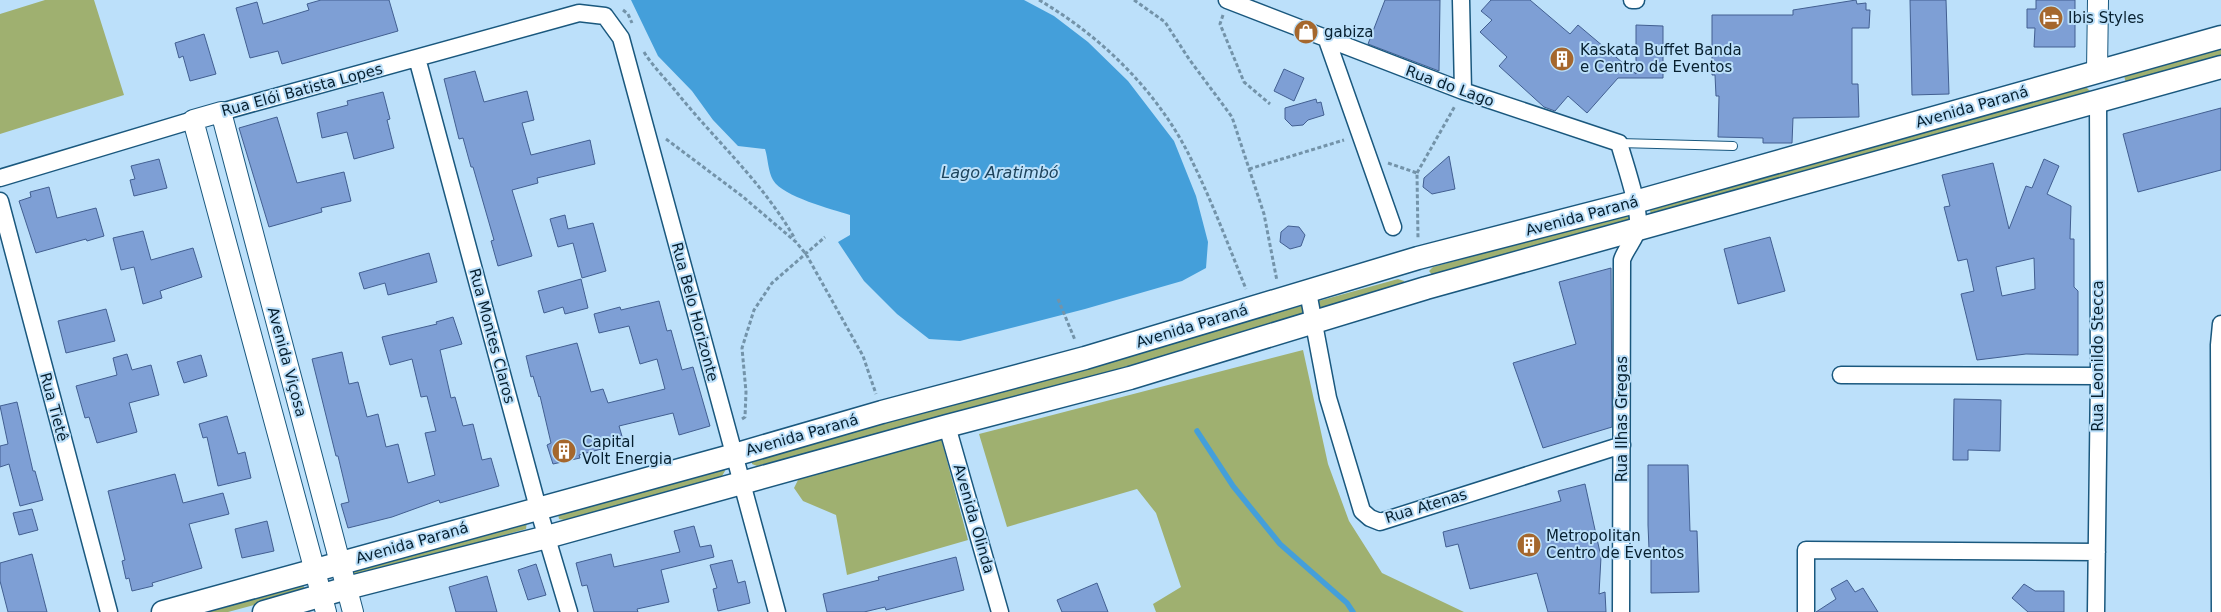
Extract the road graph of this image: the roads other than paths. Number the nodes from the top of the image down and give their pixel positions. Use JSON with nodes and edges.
{"nodes":[{"id":1,"x":1228,"y":0,"type":"edge"},
{"id":2,"x":1461,"y":0,"type":"edge"},
{"id":3,"x":2098,"y":0,"type":"edge"},
{"id":4,"x":605,"y":16,"type":"joint"},
{"id":5,"x":2221,"y":37,"type":"edge"},
{"id":6,"x":1327,"y":40,"type":"junction"},
{"id":7,"x":417,"y":58,"type":"junction"},
{"id":8,"x":2220,"y":68,"type":"edge"},
{"id":9,"x":2097,"y":71,"type":"junction"},
{"id":10,"x":1463,"y":91,"type":"junction"},
{"id":11,"x":2098,"y":100,"type":"junction"},
{"id":12,"x":221,"y":112,"type":"junction"},
{"id":13,"x":194,"y":120,"type":"junction"},
{"id":14,"x":1619,"y":143,"type":"junction"},
{"id":15,"x":1733,"y":146,"type":"dead end"},
{"id":16,"x":0,"y":178,"type":"edge"},
{"id":17,"x":0,"y":201,"type":"edge"},
{"id":18,"x":1635,"y":202,"type":"junction"},
{"id":19,"x":1393,"y":227,"type":"dead end"},
{"id":20,"x":1638,"y":229,"type":"junction"},
{"id":21,"x":1308,"y":292,"type":"junction"},
{"id":22,"x":1314,"y":322,"type":"junction"},
{"id":23,"x":2221,"y":324,"type":"edge"},
{"id":24,"x":1841,"y":375,"type":"dead end"},
{"id":25,"x":2099,"y":376,"type":"junction"},
{"id":26,"x":947,"y":426,"type":"junction"},
{"id":27,"x":1622,"y":444,"type":"junction"},
{"id":28,"x":734,"y":455,"type":"junction"},
{"id":29,"x":742,"y":483,"type":"junction"},
{"id":30,"x":538,"y":508,"type":"junction"},
{"id":31,"x":547,"y":537,"type":"junction"},
{"id":32,"x":2097,"y":552,"type":"junction"},
{"id":33,"x":340,"y":564,"type":"junction"},
{"id":34,"x":315,"y":571,"type":"junction"},
{"id":35,"x":347,"y":588,"type":"junction"},
{"id":36,"x":324,"y":604,"type":"edge"},
{"id":37,"x":109,"y":612,"type":"edge"},
{"id":38,"x":162,"y":612,"type":"edge"},
{"id":39,"x":264,"y":612,"type":"edge"},
{"id":40,"x":353,"y":612,"type":"edge"},
{"id":41,"x":569,"y":612,"type":"edge"},
{"id":42,"x":777,"y":612,"type":"edge"},
{"id":43,"x":1000,"y":612,"type":"edge"},
{"id":44,"x":1621,"y":612,"type":"edge"},
{"id":45,"x":1806,"y":612,"type":"edge"},
{"id":46,"x":2096,"y":612,"type":"edge"},
{"id":47,"x":2220,"y":612,"type":"edge"}],
"edges":[{"from":1,"to":6,"type":"street","name":"Rua do Lago"},
{"from":2,"to":10,"type":"street"},
{"from":3,"to":9,"type":"street"},
{"from":4,"to":7,"type":"street","name":"Rua Elói Batista Lopes"},
{"from":4,"to":28,"type":"street","name":"Rua Belo Horizonte"},
{"from":5,"to":9,"type":"main road","name":"Avenida Paraná"},
{"from":6,"to":10,"type":"street","name":"Rua do Lago"},
{"from":6,"to":19,"type":"street"},
{"from":7,"to":12,"type":"street","name":"Rua Elói Batista Lopes"},
{"from":7,"to":30,"type":"street","name":"Rua Montes Claros"},
{"from":8,"to":11,"type":"main road","name":"Avenida Paraná"},
{"from":9,"to":11,"type":"main road"},
{"from":9,"to":18,"type":"main road","name":"Avenida Paraná"},
{"from":10,"to":14,"type":"street","name":"Rua do Lago"},
{"from":11,"to":20,"type":"main road","name":"Avenida Paraná"},
{"from":11,"to":25,"type":"street","name":"Rua Leonildo Stecca"},
{"from":12,"to":13,"type":"street","name":"Rua Elói Batista Lopes"},
{"from":12,"to":33,"type":"street","name":"Avenida Viçosa"},
{"from":13,"to":16,"type":"street","name":"Rua Elói Batista Lopes"},
{"from":13,"to":34,"type":"street","name":"Avenida Viçosa"},
{"from":14,"to":15,"type":"lane"},
{"from":14,"to":18,"type":"street"},
{"from":17,"to":37,"type":"street","name":"Rua Tietê"},
{"from":18,"to":20,"type":"street"},
{"from":18,"to":21,"type":"main road","name":"Avenida Paraná"},
{"from":20,"to":22,"type":"main road","name":"Avenida Paraná"},
{"from":20,"to":27,"type":"street","name":"Rua Ilhas Gregas"},
{"from":21,"to":22,"type":"street","name":"Rua Atenas"},
{"from":21,"to":28,"type":"main road","name":"Avenida Paraná"},
{"from":22,"to":26,"type":"main road","name":"Avenida Paraná"},
{"from":22,"to":27,"type":"street","name":"Rua Atenas"},
{"from":23,"to":47,"type":"street"},
{"from":24,"to":25,"type":"street"},
{"from":25,"to":32,"type":"street","name":"Rua Leonildo Stecca"},
{"from":26,"to":29,"type":"main road","name":"Avenida Paraná"},
{"from":26,"to":43,"type":"street","name":"Avenida Olinda"},
{"from":27,"to":44,"type":"street","name":"Rua Ilhas Gregas"},
{"from":28,"to":29,"type":"street","name":"Rua Belo Horizonte"},
{"from":28,"to":30,"type":"main road","name":"Avenida Paraná"},
{"from":29,"to":31,"type":"main road","name":"Avenida Paraná"},
{"from":29,"to":42,"type":"street","name":"Rua Belo Horizonte"},
{"from":30,"to":31,"type":"street","name":"Rua Montes Claros"},
{"from":30,"to":33,"type":"main road","name":"Avenida Paraná"},
{"from":31,"to":35,"type":"main road","name":"Avenida Paraná"},
{"from":31,"to":41,"type":"street","name":"Rua Montes Claros"},
{"from":32,"to":45,"type":"street"},
{"from":32,"to":46,"type":"street","name":"Rua Leonildo Stecca"},
{"from":33,"to":34,"type":"main road","name":"Avenida Paraná"},
{"from":33,"to":35,"type":"street","name":"Avenida Viçosa"},
{"from":34,"to":36,"type":"street","name":"Avenida Viçosa"},
{"from":34,"to":38,"type":"main road","name":"Avenida Paraná"},
{"from":35,"to":36,"type":"main road","name":"Avenida Paraná"},
{"from":35,"to":40,"type":"street","name":"Avenida Viçosa"},
{"from":36,"to":39,"type":"main road","name":"Avenida Paraná"}]}
